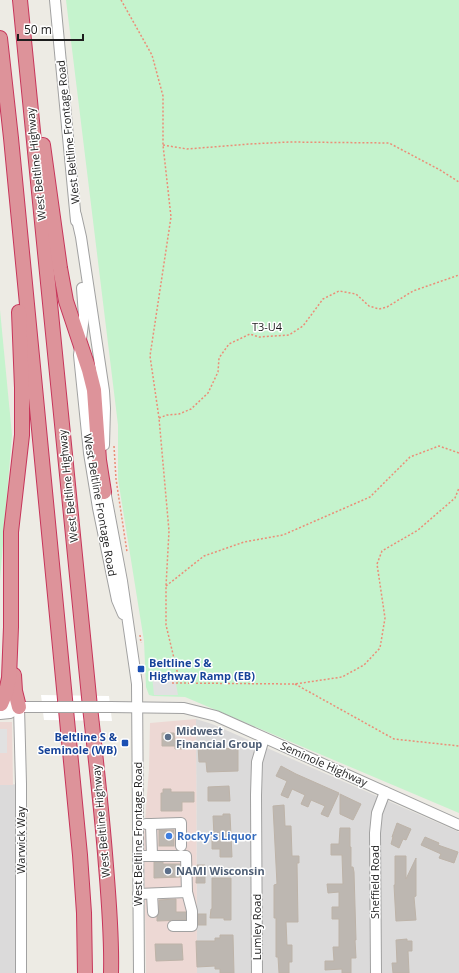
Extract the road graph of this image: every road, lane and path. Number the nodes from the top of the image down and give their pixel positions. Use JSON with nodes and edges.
{"nodes":[{"id":1,"x":20,"y":0,"type":"edge"},
{"id":2,"x":55,"y":0,"type":"edge"},
{"id":3,"x":121,"y":0,"type":"edge"},
{"id":4,"x":0,"y":38,"type":"edge"},
{"id":5,"x":11,"y":138,"type":"junction"},
{"id":6,"x":163,"y":145,"type":"junction"},
{"id":7,"x":459,"y":182,"type":"edge"},
{"id":8,"x":76,"y":216,"type":"junction"},
{"id":9,"x":459,"y":275,"type":"edge"},
{"id":10,"x":80,"y":344,"type":"junction"},
{"id":11,"x":159,"y":418,"type":"junction"},
{"id":12,"x":114,"y":442,"type":"dead end"},
{"id":13,"x":459,"y":453,"type":"edge"},
{"id":14,"x":459,"y":488,"type":"edge"},
{"id":15,"x":104,"y":492,"type":"junction"},
{"id":16,"x":127,"y":553,"type":"dead end"},
{"id":17,"x":166,"y":586,"type":"junction"},
{"id":18,"x":127,"y":625,"type":"junction"},
{"id":19,"x":11,"y":627,"type":"junction"},
{"id":20,"x":140,"y":633,"type":"dead end"},
{"id":21,"x":142,"y":648,"type":"dead end"},
{"id":22,"x":178,"y":682,"type":"junction"},
{"id":23,"x":172,"y":683,"type":"dead end"},
{"id":24,"x":295,"y":684,"type":"junction"},
{"id":25,"x":0,"y":707,"type":"edge"},
{"id":26,"x":19,"y":707,"type":"junction"},
{"id":27,"x":137,"y":707,"type":"junction"},
{"id":28,"x":264,"y":738,"type":"junction"},
{"id":29,"x":459,"y":746,"type":"edge"},
{"id":30,"x":385,"y":792,"type":"junction"},
{"id":31,"x":137,"y":824,"type":"junction"},
{"id":32,"x":151,"y":824,"type":"junction"},
{"id":33,"x":459,"y":825,"type":"edge"},
{"id":34,"x":181,"y":846,"type":"dead end"},
{"id":35,"x":138,"y":856,"type":"junction"},
{"id":36,"x":152,"y":856,"type":"junction"},
{"id":37,"x":186,"y":892,"type":"junction"},
{"id":38,"x":138,"y":894,"type":"junction"},
{"id":39,"x":152,"y":894,"type":"junction"},
{"id":40,"x":153,"y":912,"type":"dead end"},
{"id":41,"x":84,"y":913,"type":"junction"},
{"id":42,"x":173,"y":926,"type":"dead end"},
{"id":43,"x":21,"y":973,"type":"edge"},
{"id":44,"x":79,"y":973,"type":"edge"},
{"id":45,"x":85,"y":973,"type":"edge"},
{"id":46,"x":112,"y":973,"type":"edge"},
{"id":47,"x":139,"y":973,"type":"edge"},
{"id":48,"x":258,"y":973,"type":"edge"},
{"id":49,"x":376,"y":973,"type":"edge"}],
"edges":[{"from":1,"to":10,"type":"highway"},
{"from":1,"to":46,"type":"highway","name":"West Beltline Highway"},
{"from":2,"to":8,"type":"street","name":"West Beltline Frontage Road"},
{"from":3,"to":6,"type":"path"},
{"from":4,"to":5,"type":"highway","name":"West Beltline Highway"},
{"from":5,"to":19,"type":"highway"},
{"from":5,"to":41,"type":"highway","name":"West Beltline Highway"},
{"from":6,"to":7,"type":"path"},
{"from":6,"to":11,"type":"path"},
{"from":8,"to":10,"type":"street","name":"West Beltline Frontage Road"},
{"from":8,"to":15,"type":"street","name":"West Beltline Frontage Road"},
{"from":9,"to":11,"type":"path","name":"T3-U4"},
{"from":10,"to":15,"type":"highway"},
{"from":10,"to":18,"type":"street","name":"West Beltline Frontage Road"},
{"from":11,"to":17,"type":"path"},
{"from":12,"to":16,"type":"path"},
{"from":13,"to":17,"type":"path"},
{"from":14,"to":24,"type":"path"},
{"from":15,"to":18,"type":"street","name":"West Beltline Frontage Road"},
{"from":17,"to":22,"type":"path"},
{"from":18,"to":27,"type":"street","name":"West Beltline Frontage Road"},
{"from":19,"to":25,"type":"highway"},
{"from":19,"to":26,"type":"highway"},
{"from":20,"to":21,"type":"path"},
{"from":22,"to":23,"type":"path"},
{"from":22,"to":24,"type":"path"},
{"from":24,"to":29,"type":"path"},
{"from":25,"to":26,"type":"street","name":"Seminole Highway"},
{"from":26,"to":27,"type":"street","name":"Seminole Highway","bridge":true},
{"from":26,"to":43,"type":"street","name":"Warwick Way"},
{"from":27,"to":28,"type":"street","name":"Seminole Highway"},
{"from":27,"to":31,"type":"street","name":"West Beltline Frontage Road"},
{"from":28,"to":30,"type":"street","name":"Seminole Highway"},
{"from":28,"to":48,"type":"street","name":"Lumley Road"},
{"from":30,"to":33,"type":"street","name":"Seminole Highway"},
{"from":30,"to":49,"type":"street","name":"Sheffield Road"},
{"from":31,"to":32,"type":"street"},
{"from":31,"to":35,"type":"street","name":"West Beltline Frontage Road"},
{"from":32,"to":34,"type":"street"},
{"from":32,"to":36,"type":"street"},
{"from":35,"to":36,"type":"street"},
{"from":35,"to":38,"type":"street","name":"West Beltline Frontage Road"},
{"from":36,"to":37,"type":"street"},
{"from":37,"to":39,"type":"street"},
{"from":37,"to":42,"type":"street"},
{"from":38,"to":39,"type":"street"},
{"from":38,"to":47,"type":"street","name":"West Beltline Frontage Road"},
{"from":39,"to":40,"type":"street"},
{"from":41,"to":44,"type":"highway"},
{"from":41,"to":45,"type":"highway","name":"West Beltline Highway"}]}
